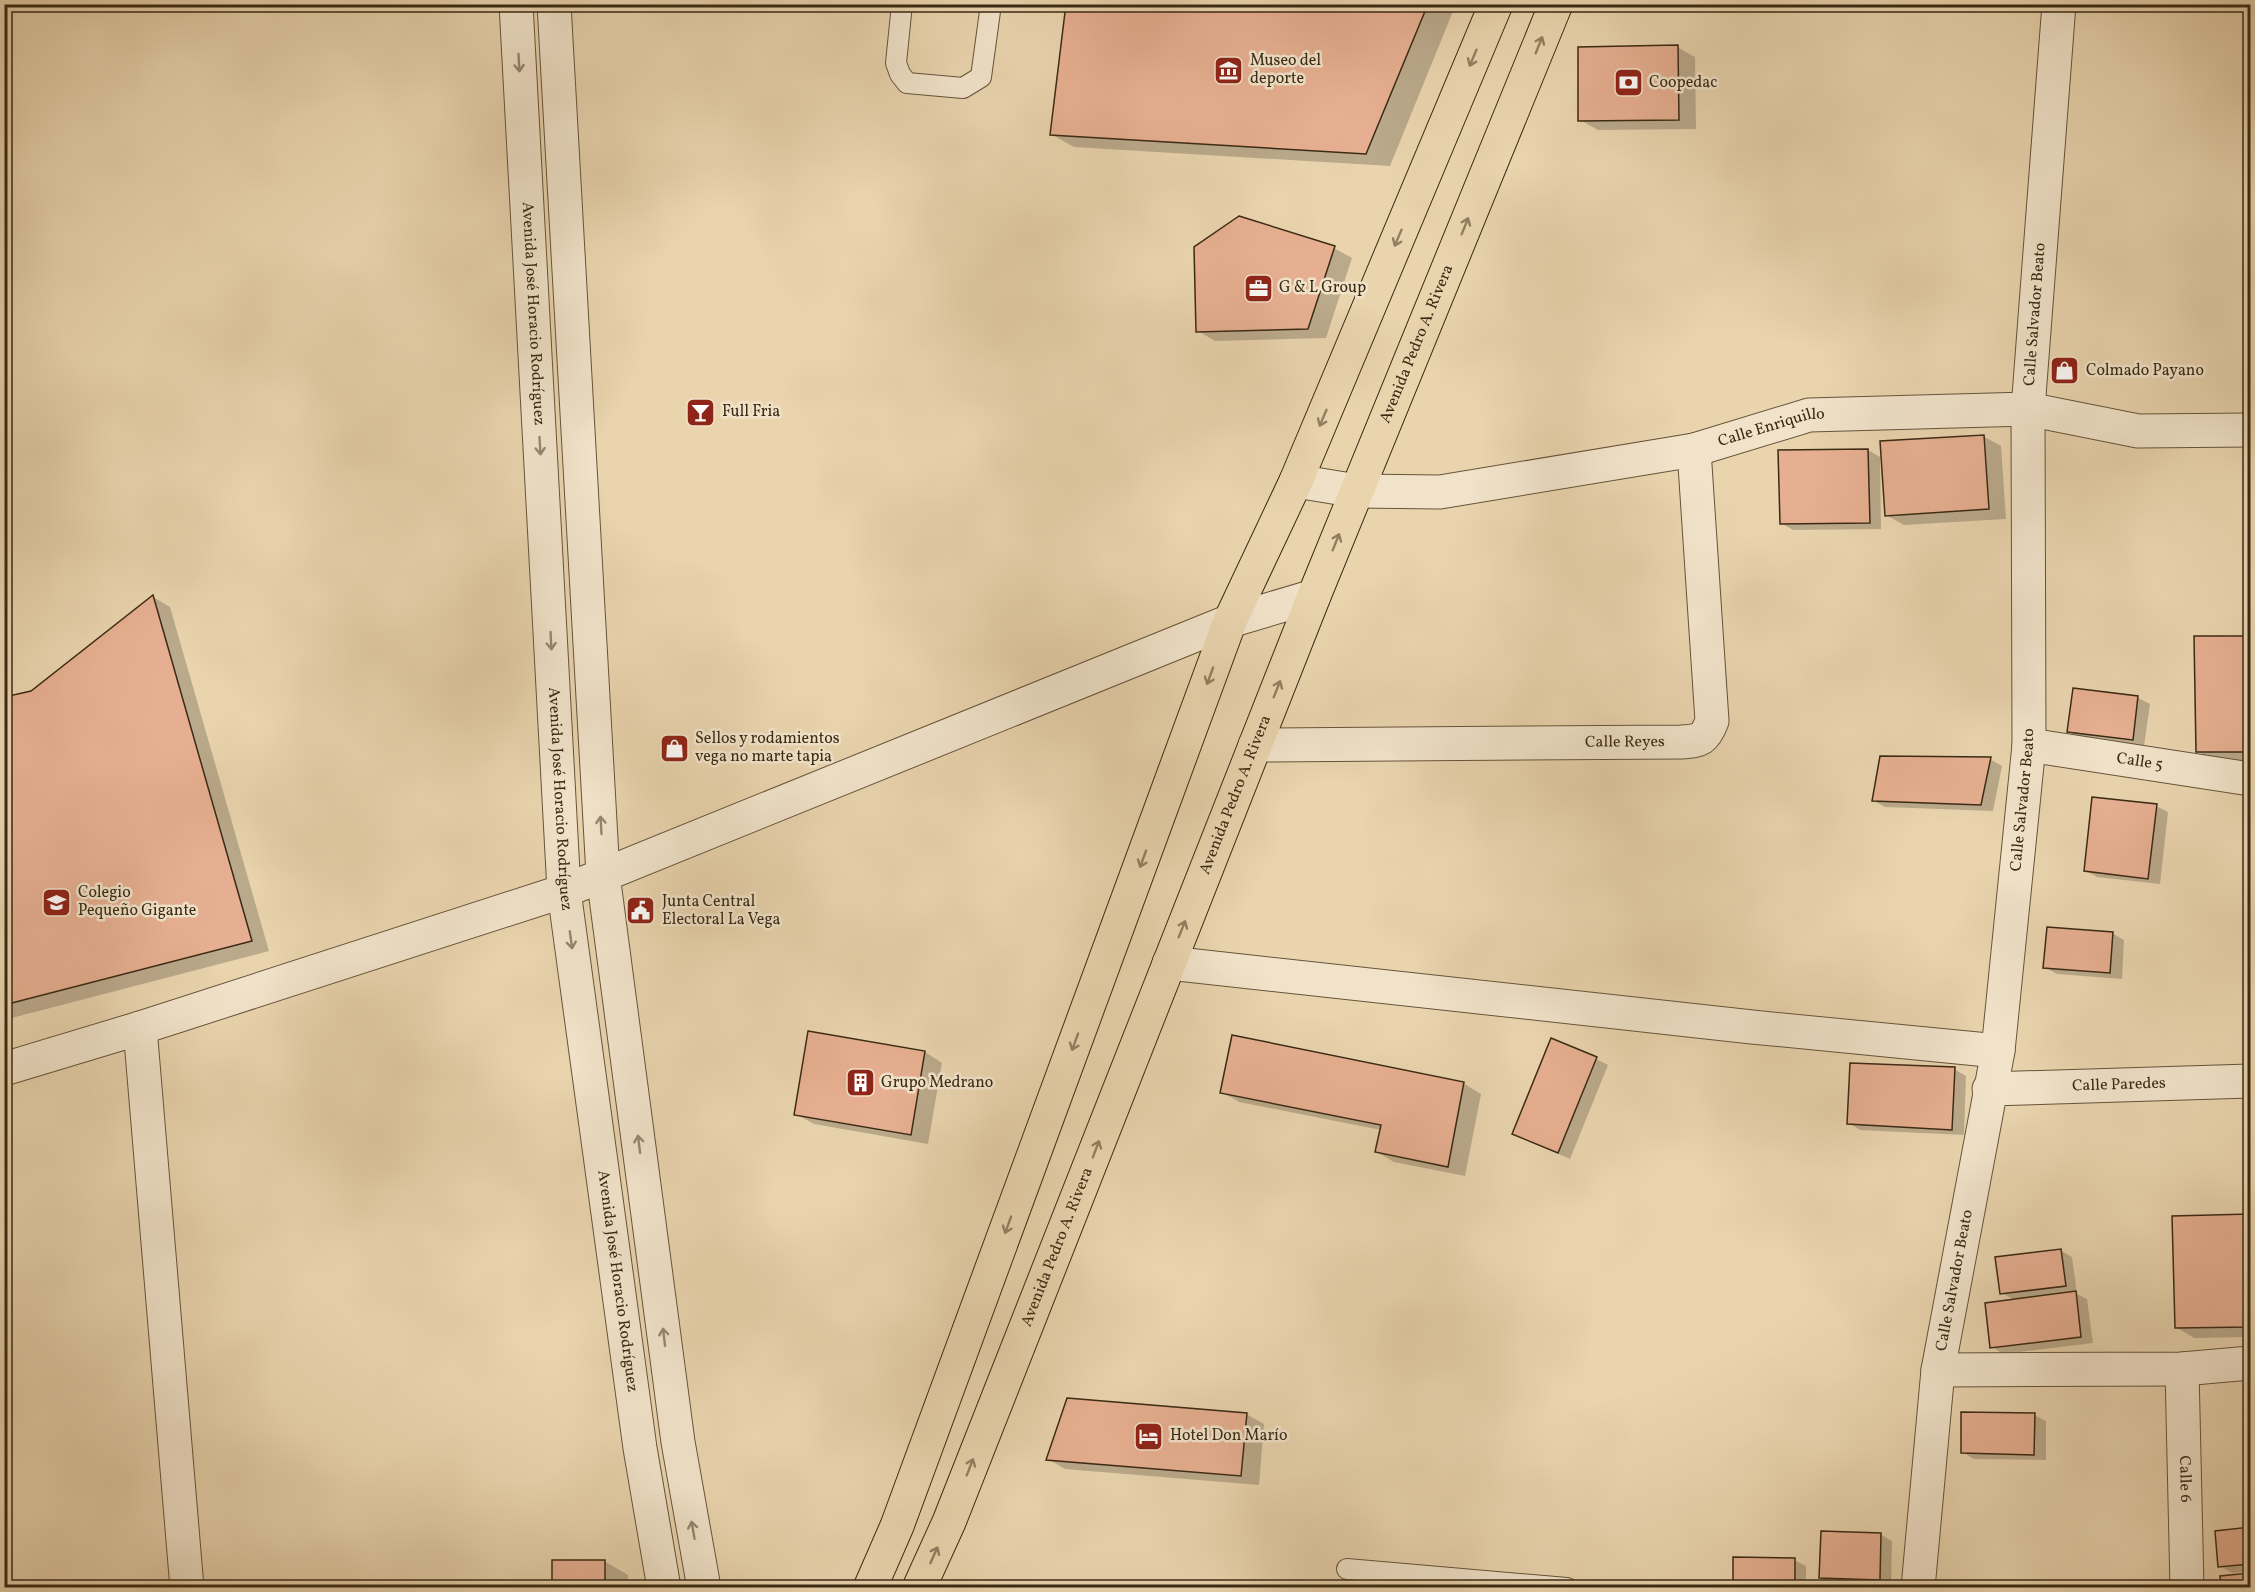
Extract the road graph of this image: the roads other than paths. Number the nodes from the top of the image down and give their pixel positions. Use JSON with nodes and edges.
{"nodes":[{"id":1,"x":516,"y":4,"type":"edge"},
{"id":2,"x":554,"y":4,"type":"edge"},
{"id":3,"x":902,"y":4,"type":"edge"},
{"id":4,"x":991,"y":4,"type":"edge"},
{"id":5,"x":1496,"y":4,"type":"edge"},
{"id":6,"x":1556,"y":4,"type":"edge"},
{"id":7,"x":2059,"y":4,"type":"edge"},
{"id":8,"x":2028,"y":409,"type":"junction"},
{"id":9,"x":2250,"y":430,"type":"edge"},
{"id":10,"x":1694,"y":450,"type":"junction"},
{"id":11,"x":1296,"y":482,"type":"junction"},
{"id":12,"x":1357,"y":492,"type":"junction"},
{"id":13,"x":1314,"y":596,"type":"junction"},
{"id":14,"x":1230,"y":621,"type":"junction"},
{"id":15,"x":2029,"y":744,"type":"junction"},
{"id":16,"x":1255,"y":745,"type":"junction"},
{"id":17,"x":2250,"y":779,"type":"edge"},
{"id":18,"x":603,"y":875,"type":"junction"},
{"id":19,"x":564,"y":891,"type":"junction"},
{"id":20,"x":1169,"y":963,"type":"junction"},
{"id":21,"x":140,"y":1028,"type":"junction"},
{"id":22,"x":1998,"y":1051,"type":"junction"},
{"id":23,"x":4,"y":1069,"type":"edge"},
{"id":24,"x":2250,"y":1081,"type":"edge"},
{"id":25,"x":1989,"y":1089,"type":"junction"},
{"id":26,"x":2250,"y":1363,"type":"edge"},
{"id":27,"x":1938,"y":1370,"type":"junction"},
{"id":28,"x":2182,"y":1370,"type":"junction"},
{"id":29,"x":1347,"y":1569,"type":"dead end"},
{"id":30,"x":187,"y":1587,"type":"edge"},
{"id":31,"x":664,"y":1587,"type":"edge"},
{"id":32,"x":704,"y":1587,"type":"edge"},
{"id":33,"x":870,"y":1587,"type":"edge"},
{"id":34,"x":920,"y":1587,"type":"edge"},
{"id":35,"x":1567,"y":1587,"type":"edge"},
{"id":36,"x":1918,"y":1587,"type":"edge"},
{"id":37,"x":2187,"y":1587,"type":"edge"}],
"edges":[{"from":1,"to":19,"type":"street","name":"Avenida José Horacio Rodríguez","one_way":true},
{"from":18,"to":2,"type":"street","one_way":true},
{"from":3,"to":4,"type":"lane"},
{"from":5,"to":11,"type":"main road","one_way":true},
{"from":12,"to":6,"type":"main road","name":"Avenida Pedro A. Rivera","one_way":true},
{"from":7,"to":8,"type":"street","name":"Calle Salvador Beato"},
{"from":8,"to":9,"type":"street","name":"Calle Enriquillo"},
{"from":8,"to":10,"type":"street","name":"Calle Enriquillo"},
{"from":8,"to":15,"type":"street","name":"Calle Salvador Beato"},
{"from":10,"to":12,"type":"street","name":"Calle Enriquillo"},
{"from":10,"to":16,"type":"street","name":"Calle Reyes"},
{"from":11,"to":12,"type":"street","name":"Calle Enriquillo"},
{"from":11,"to":14,"type":"main road"},
{"from":13,"to":12,"type":"main road","name":"Avenida Pedro A. Rivera","one_way":true},
{"from":13,"to":14,"type":"street"},
{"from":16,"to":13,"type":"main road","name":"Avenida Pedro A. Rivera","one_way":true},
{"from":14,"to":18,"type":"street"},
{"from":14,"to":33,"type":"main road","one_way":true},
{"from":15,"to":17,"type":"street","name":"Calle 5"},
{"from":15,"to":22,"type":"street","name":"Calle Salvador Beato"},
{"from":20,"to":16,"type":"main road","name":"Avenida Pedro A. Rivera","one_way":true},
{"from":18,"to":19,"type":"street"},
{"from":32,"to":18,"type":"street","one_way":true},
{"from":19,"to":21,"type":"street"},
{"from":19,"to":31,"type":"street","name":"Avenida José Horacio Rodríguez","one_way":true},
{"from":20,"to":22,"type":"street"},
{"from":34,"to":20,"type":"main road","name":"Avenida Pedro A. Rivera","one_way":true},
{"from":21,"to":23,"type":"street"},
{"from":21,"to":30,"type":"street"},
{"from":22,"to":25,"type":"street","name":"Calle Salvador Beato"},
{"from":24,"to":25,"type":"street","name":"Calle Paredes"},
{"from":25,"to":27,"type":"street","name":"Calle Salvador Beato"},
{"from":26,"to":28,"type":"street"},
{"from":27,"to":28,"type":"street"},
{"from":27,"to":36,"type":"street","name":"Calle Salvador Beato"},
{"from":28,"to":37,"type":"street","name":"Calle 6"},
{"from":29,"to":35,"type":"lane"}]}
